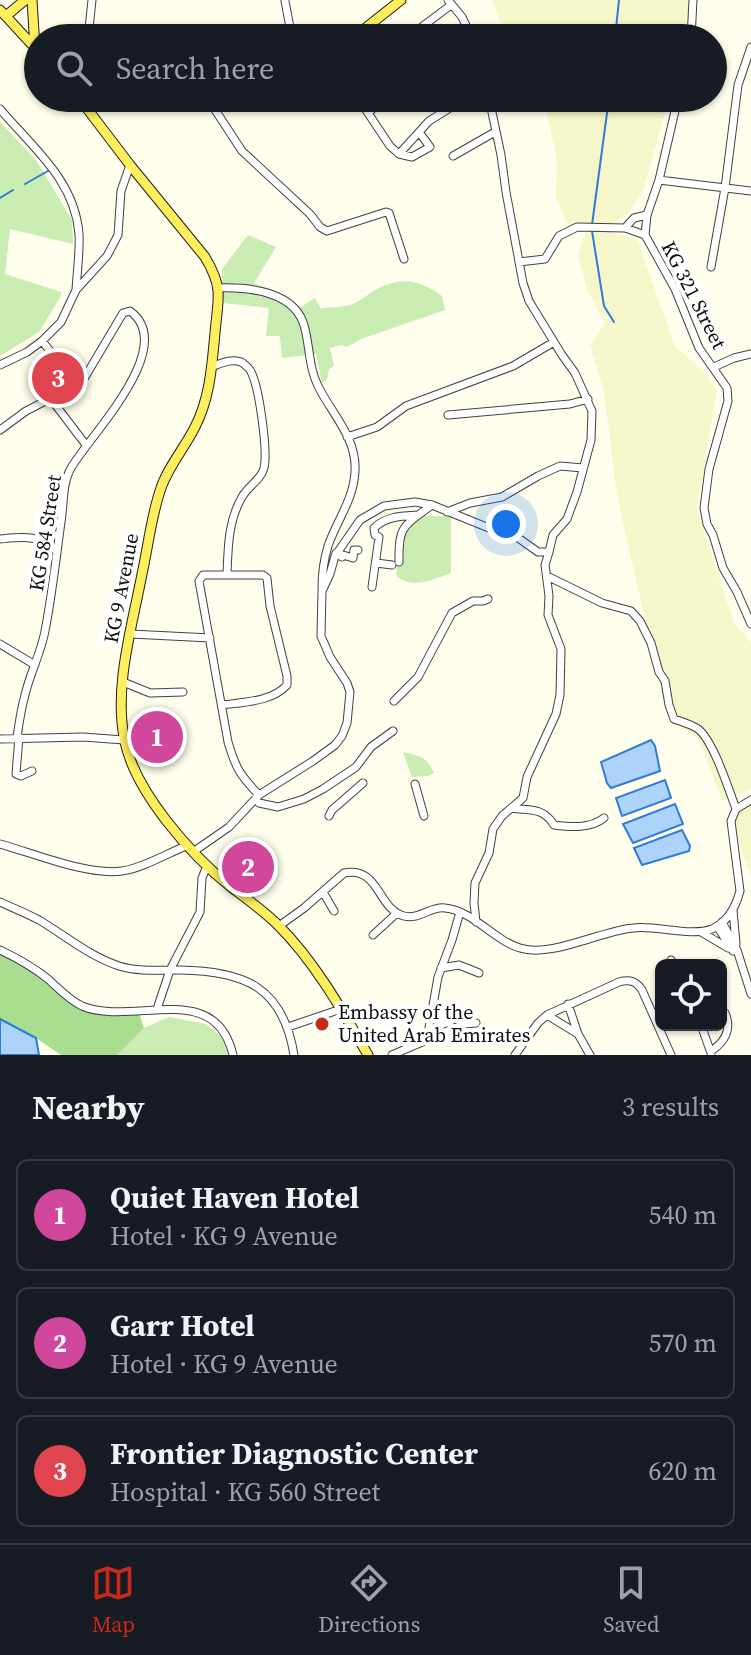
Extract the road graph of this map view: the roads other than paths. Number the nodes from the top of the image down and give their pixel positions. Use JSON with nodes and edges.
{"nodes":[{"id":1,"x":25,"y":0,"type":"edge"},
{"id":2,"x":32,"y":0,"type":"edge"},
{"id":3,"x":92,"y":0,"type":"edge"},
{"id":4,"x":401,"y":0,"type":"edge"},
{"id":5,"x":693,"y":0,"type":"edge"},
{"id":6,"x":285,"y":1,"type":"edge"},
{"id":7,"x":450,"y":2,"type":"edge"},
{"id":8,"x":3,"y":13,"type":"edge"},
{"id":9,"x":34,"y":24,"type":"edge"},
{"id":10,"x":89,"y":24,"type":"edge"},
{"id":11,"x":289,"y":24,"type":"edge"},
{"id":12,"x":371,"y":24,"type":"edge"},
{"id":13,"x":424,"y":24,"type":"edge"},
{"id":14,"x":466,"y":24,"type":"edge"},
{"id":15,"x":692,"y":24,"type":"edge"},
{"id":16,"x":24,"y":36,"type":"edge"},
{"id":17,"x":751,"y":47,"type":"edge"},
{"id":18,"x":0,"y":109,"type":"edge"},
{"id":19,"x":216,"y":112,"type":"edge"},
{"id":20,"x":443,"y":112,"type":"edge"},
{"id":21,"x":491,"y":112,"type":"edge"},
{"id":22,"x":675,"y":112,"type":"edge"},
{"id":23,"x":91,"y":113,"type":"edge"},
{"id":24,"x":368,"y":113,"type":"edge"},
{"id":25,"x":419,"y":132,"type":"junction"},
{"id":26,"x":495,"y":132,"type":"junction"},
{"id":27,"x":399,"y":154,"type":"junction"},
{"id":28,"x":453,"y":156,"type":"dead end"},
{"id":29,"x":130,"y":165,"type":"junction"},
{"id":30,"x":659,"y":180,"type":"junction"},
{"id":31,"x":725,"y":188,"type":"junction"},
{"id":32,"x":751,"y":191,"type":"edge"},
{"id":33,"x":647,"y":215,"type":"junction"},
{"id":34,"x":625,"y":228,"type":"junction"},
{"id":35,"x":645,"y":235,"type":"junction"},
{"id":36,"x":404,"y":259,"type":"dead end"},
{"id":37,"x":519,"y":262,"type":"junction"},
{"id":38,"x":711,"y":267,"type":"dead end"},
{"id":39,"x":218,"y":288,"type":"junction"},
{"id":40,"x":76,"y":290,"type":"junction"},
{"id":41,"x":42,"y":341,"type":"junction"},
{"id":42,"x":554,"y":342,"type":"junction"},
{"id":43,"x":751,"y":354,"type":"edge"},
{"id":44,"x":0,"y":365,"type":"edge"},
{"id":45,"x":211,"y":367,"type":"junction"},
{"id":46,"x":714,"y":367,"type":"junction"},
{"id":47,"x":77,"y":384,"type":"junction"},
{"id":48,"x":51,"y":399,"type":"junction"},
{"id":49,"x":588,"y":399,"type":"junction"},
{"id":50,"x":448,"y":415,"type":"dead end"},
{"id":51,"x":0,"y":430,"type":"edge"},
{"id":52,"x":347,"y":437,"type":"junction"},
{"id":53,"x":86,"y":445,"type":"junction"},
{"id":54,"x":583,"y":468,"type":"junction"},
{"id":55,"x":432,"y":505,"type":"junction"},
{"id":56,"x":447,"y":512,"type":"junction"},
{"id":57,"x":418,"y":515,"type":"junction"},
{"id":58,"x":0,"y":539,"type":"edge"},
{"id":59,"x":358,"y":550,"type":"dead end"},
{"id":60,"x":549,"y":552,"type":"junction"},
{"id":61,"x":57,"y":553,"type":"junction"},
{"id":62,"x":336,"y":553,"type":"junction"},
{"id":63,"x":376,"y":563,"type":"junction"},
{"id":64,"x":227,"y":575,"type":"junction"},
{"id":65,"x":547,"y":576,"type":"junction"},
{"id":66,"x":372,"y":587,"type":"dead end"},
{"id":67,"x":322,"y":591,"type":"junction"},
{"id":68,"x":488,"y":599,"type":"dead end"},
{"id":69,"x":751,"y":624,"type":"edge"},
{"id":70,"x":131,"y":634,"type":"junction"},
{"id":71,"x":210,"y":638,"type":"junction"},
{"id":72,"x":0,"y":644,"type":"edge"},
{"id":73,"x":35,"y":665,"type":"junction"},
{"id":74,"x":123,"y":682,"type":"junction"},
{"id":75,"x":183,"y":692,"type":"dead end"},
{"id":76,"x":394,"y":701,"type":"dead end"},
{"id":77,"x":222,"y":705,"type":"junction"},
{"id":78,"x":393,"y":731,"type":"dead end"},
{"id":79,"x":18,"y":737,"type":"junction"},
{"id":80,"x":0,"y":739,"type":"edge"},
{"id":81,"x":124,"y":740,"type":"junction"},
{"id":82,"x":32,"y":771,"type":"dead end"},
{"id":83,"x":363,"y":783,"type":"dead end"},
{"id":84,"x":415,"y":784,"type":"dead end"},
{"id":85,"x":259,"y":799,"type":"junction"},
{"id":86,"x":751,"y":800,"type":"edge"},
{"id":87,"x":511,"y":808,"type":"junction"},
{"id":88,"x":736,"y":809,"type":"junction"},
{"id":89,"x":329,"y":816,"type":"dead end"},
{"id":90,"x":424,"y":816,"type":"dead end"},
{"id":91,"x":604,"y":818,"type":"dead end"},
{"id":92,"x":0,"y":844,"type":"edge"},
{"id":93,"x":189,"y":849,"type":"junction"},
{"id":94,"x":207,"y":866,"type":"junction"},
{"id":95,"x":323,"y":892,"type":"junction"},
{"id":96,"x":0,"y":902,"type":"edge"},
{"id":97,"x":733,"y":910,"type":"junction"},
{"id":98,"x":334,"y":911,"type":"dead end"},
{"id":99,"x":460,"y":912,"type":"junction"},
{"id":100,"x":397,"y":913,"type":"junction"},
{"id":101,"x":476,"y":922,"type":"junction"},
{"id":102,"x":720,"y":924,"type":"junction"},
{"id":103,"x":279,"y":926,"type":"junction"},
{"id":104,"x":699,"y":931,"type":"junction"},
{"id":105,"x":373,"y":935,"type":"dead end"},
{"id":106,"x":0,"y":950,"type":"edge"},
{"id":107,"x":735,"y":951,"type":"junction"},
{"id":108,"x":441,"y":968,"type":"junction"},
{"id":109,"x":170,"y":970,"type":"junction"},
{"id":110,"x":479,"y":973,"type":"dead end"},
{"id":111,"x":751,"y":994,"type":"edge"},
{"id":112,"x":568,"y":1004,"type":"junction"},
{"id":113,"x":157,"y":1009,"type":"junction"},
{"id":114,"x":341,"y":1009,"type":"junction"},
{"id":115,"x":547,"y":1015,"type":"junction"},
{"id":116,"x":727,"y":1018,"type":"edge"},
{"id":117,"x":476,"y":1023,"type":"dead end"},
{"id":118,"x":288,"y":1027,"type":"junction"},
{"id":119,"x":703,"y":1031,"type":"edge"},
{"id":120,"x":578,"y":1034,"type":"junction"},
{"id":121,"x":427,"y":1039,"type":"junction"},
{"id":122,"x":711,"y":1053,"type":"edge"},
{"id":123,"x":519,"y":1054,"type":"edge"},
{"id":124,"x":233,"y":1055,"type":"edge"},
{"id":125,"x":294,"y":1055,"type":"edge"},
{"id":126,"x":368,"y":1055,"type":"edge"},
{"id":127,"x":392,"y":1055,"type":"edge"},
{"id":128,"x":590,"y":1055,"type":"edge"},
{"id":129,"x":671,"y":1055,"type":"edge"}],
"edges":[{"from":1,"to":8,"type":"main road"},
{"from":2,"to":9,"type":"main road"},
{"from":3,"to":10,"type":"street"},
{"from":4,"to":12,"type":"main road"},
{"from":5,"to":15,"type":"street"},
{"from":6,"to":11,"type":"street"},
{"from":7,"to":13,"type":"street"},
{"from":7,"to":14,"type":"street"},
{"from":8,"to":16,"type":"main road"},
{"from":17,"to":31,"type":"street"},
{"from":18,"to":40,"type":"street"},
{"from":19,"to":36,"type":"street"},
{"from":20,"to":25,"type":"street"},
{"from":21,"to":26,"type":"street"},
{"from":22,"to":30,"type":"street","name":"KG 321 Street"},
{"from":23,"to":29,"type":"main road"},
{"from":24,"to":27,"type":"street"},
{"from":25,"to":27,"type":"street"},
{"from":25,"to":27,"type":"street"},
{"from":26,"to":28,"type":"street"},
{"from":26,"to":37,"type":"street"},
{"from":29,"to":39,"type":"main road"},
{"from":29,"to":40,"type":"street"},
{"from":30,"to":31,"type":"street"},
{"from":30,"to":33,"type":"street","name":"KG 321 Street"},
{"from":31,"to":32,"type":"street"},
{"from":31,"to":38,"type":"street"},
{"from":33,"to":34,"type":"street"},
{"from":33,"to":35,"type":"street","name":"KG 321 Street"},
{"from":34,"to":35,"type":"street"},
{"from":34,"to":37,"type":"street"},
{"from":35,"to":46,"type":"street","name":"KG 321 Street"},
{"from":37,"to":42,"type":"street"},
{"from":39,"to":45,"type":"main road","name":"KG 9 Avenue"},
{"from":39,"to":52,"type":"street"},
{"from":40,"to":41,"type":"street"},
{"from":41,"to":44,"type":"street"},
{"from":41,"to":47,"type":"street"},
{"from":42,"to":49,"type":"street"},
{"from":42,"to":52,"type":"street"},
{"from":43,"to":46,"type":"street"},
{"from":45,"to":64,"type":"street"},
{"from":45,"to":70,"type":"main road","name":"KG 9 Avenue"},
{"from":46,"to":69,"type":"street","name":"KG 321 Street"},
{"from":47,"to":48,"type":"street"},
{"from":47,"to":53,"type":"street","name":"KG 584 Street"},
{"from":48,"to":51,"type":"street"},
{"from":48,"to":53,"type":"street"},
{"from":49,"to":50,"type":"street"},
{"from":49,"to":54,"type":"street"},
{"from":52,"to":67,"type":"street"},
{"from":53,"to":61,"type":"street","name":"KG 584 Street"},
{"from":54,"to":56,"type":"street"},
{"from":54,"to":60,"type":"street"},
{"from":55,"to":56,"type":"street"},
{"from":55,"to":57,"type":"street"},
{"from":55,"to":62,"type":"street"},
{"from":56,"to":60,"type":"street"},
{"from":57,"to":63,"type":"street"},
{"from":57,"to":63,"type":"street"},
{"from":58,"to":61,"type":"street"},
{"from":59,"to":62,"type":"street"},
{"from":60,"to":65,"type":"street"},
{"from":61,"to":73,"type":"street","name":"KG 584 Street"},
{"from":62,"to":67,"type":"street"},
{"from":63,"to":66,"type":"street"},
{"from":64,"to":71,"type":"street"},
{"from":64,"to":77,"type":"street"},
{"from":65,"to":87,"type":"street"},
{"from":65,"to":88,"type":"street"},
{"from":67,"to":85,"type":"street"},
{"from":68,"to":76,"type":"street"},
{"from":70,"to":71,"type":"street"},
{"from":70,"to":74,"type":"main road","name":"KG 9 Avenue"},
{"from":71,"to":77,"type":"street"},
{"from":72,"to":73,"type":"street"},
{"from":73,"to":79,"type":"street","name":"KG 584 Street"},
{"from":74,"to":75,"type":"street"},
{"from":74,"to":81,"type":"main road","name":"KG 9 Avenue"},
{"from":77,"to":85,"type":"street"},
{"from":78,"to":85,"type":"street"},
{"from":79,"to":80,"type":"street"},
{"from":79,"to":81,"type":"street"},
{"from":79,"to":82,"type":"street","name":"KG 584 Street"},
{"from":81,"to":93,"type":"main road","name":"KG 9 Avenue"},
{"from":83,"to":89,"type":"street"},
{"from":84,"to":90,"type":"street"},
{"from":85,"to":93,"type":"street"},
{"from":86,"to":88,"type":"street"},
{"from":87,"to":91,"type":"street"},
{"from":87,"to":101,"type":"street"},
{"from":88,"to":97,"type":"street"},
{"from":92,"to":93,"type":"street"},
{"from":93,"to":94,"type":"main road","name":"KG 9 Avenue"},
{"from":94,"to":103,"type":"main road","name":"KG 9 Avenue"},
{"from":94,"to":109,"type":"street"},
{"from":95,"to":98,"type":"street"},
{"from":95,"to":100,"type":"street"},
{"from":95,"to":103,"type":"street"},
{"from":96,"to":109,"type":"street"},
{"from":97,"to":102,"type":"street"},
{"from":97,"to":107,"type":"street"},
{"from":99,"to":100,"type":"street"},
{"from":99,"to":101,"type":"street"},
{"from":99,"to":108,"type":"street"},
{"from":100,"to":105,"type":"street"},
{"from":101,"to":104,"type":"street"},
{"from":102,"to":104,"type":"street"},
{"from":102,"to":107,"type":"street"},
{"from":103,"to":114,"type":"main road","name":"KG 9 Avenue"},
{"from":104,"to":107,"type":"street"},
{"from":106,"to":113,"type":"street"},
{"from":107,"to":111,"type":"street"},
{"from":108,"to":110,"type":"street"},
{"from":108,"to":121,"type":"street"},
{"from":109,"to":113,"type":"street"},
{"from":109,"to":118,"type":"street"},
{"from":112,"to":115,"type":"street"},
{"from":112,"to":120,"type":"street"},
{"from":112,"to":129,"type":"street"},
{"from":113,"to":124,"type":"street"},
{"from":114,"to":118,"type":"street"},
{"from":114,"to":126,"type":"main road","name":"KG 9 Avenue"},
{"from":115,"to":120,"type":"street"},
{"from":115,"to":123,"type":"street"},
{"from":116,"to":122,"type":"street"},
{"from":117,"to":121,"type":"street"},
{"from":118,"to":125,"type":"street"},
{"from":119,"to":122,"type":"street"},
{"from":120,"to":128,"type":"street"},
{"from":121,"to":127,"type":"street"}]}
